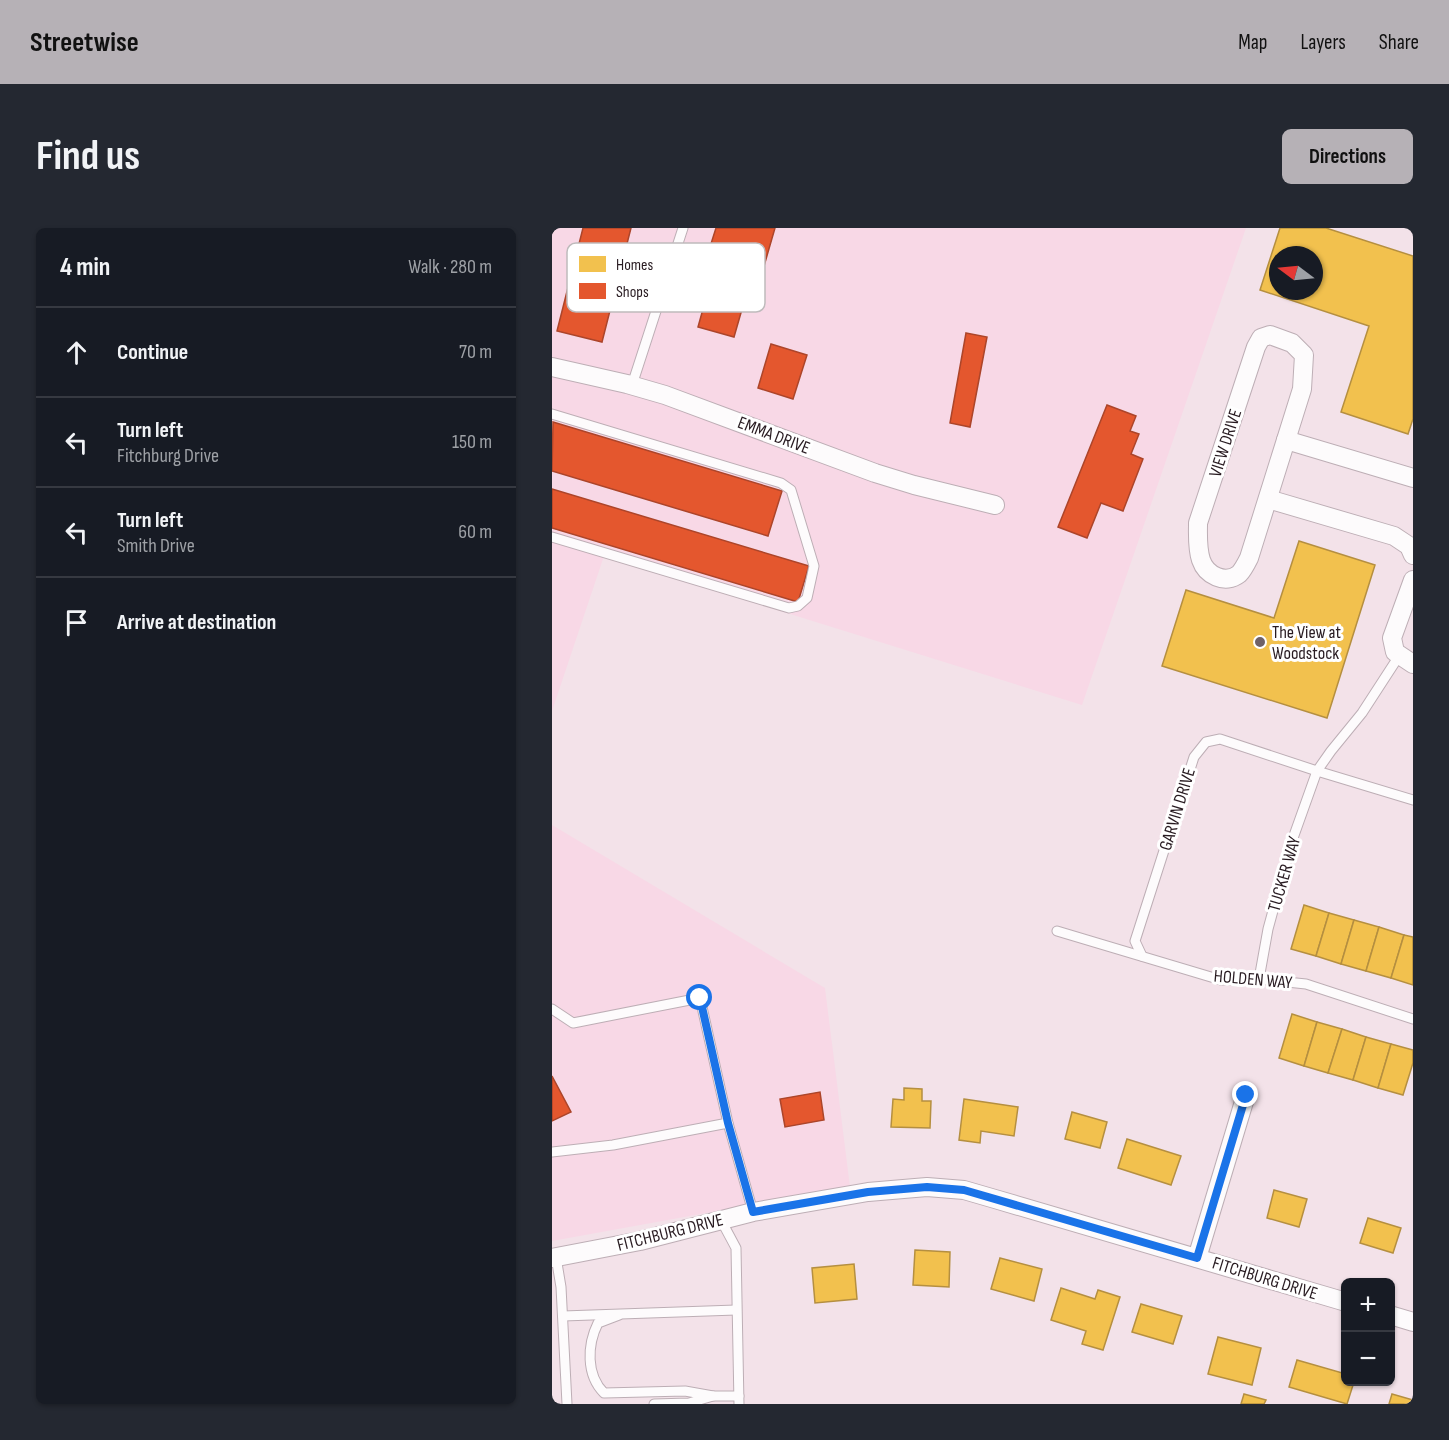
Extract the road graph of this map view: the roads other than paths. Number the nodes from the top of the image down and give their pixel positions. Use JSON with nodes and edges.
{"nodes":[{"id":1,"x":683,"y":228,"type":"edge"},
{"id":2,"x":678,"y":243,"type":"edge"},
{"id":3,"x":656,"y":312,"type":"edge"},
{"id":4,"x":554,"y":370,"type":"edge"},
{"id":5,"x":632,"y":385,"type":"junction"},
{"id":6,"x":552,"y":414,"type":"edge"},
{"id":7,"x":1286,"y":440,"type":"junction"},
{"id":8,"x":1413,"y":478,"type":"edge"},
{"id":9,"x":1268,"y":499,"type":"junction"},
{"id":10,"x":995,"y":505,"type":"dead end"},
{"id":11,"x":552,"y":537,"type":"edge"},
{"id":12,"x":1413,"y":555,"type":"edge"},
{"id":13,"x":1413,"y":580,"type":"edge"},
{"id":14,"x":1406,"y":660,"type":"edge"},
{"id":15,"x":1317,"y":771,"type":"junction"},
{"id":16,"x":1413,"y":800,"type":"edge"},
{"id":17,"x":1057,"y":931,"type":"dead end"},
{"id":18,"x":1142,"y":956,"type":"junction"},
{"id":19,"x":1259,"y":979,"type":"junction"},
{"id":20,"x":552,"y":1009,"type":"edge"},
{"id":21,"x":1413,"y":1019,"type":"edge"},
{"id":22,"x":1246,"y":1095,"type":"dead end"},
{"id":23,"x":728,"y":1123,"type":"junction"},
{"id":24,"x":552,"y":1152,"type":"edge"},
{"id":25,"x":753,"y":1212,"type":"junction"},
{"id":26,"x":721,"y":1220,"type":"junction"},
{"id":27,"x":554,"y":1258,"type":"edge"},
{"id":28,"x":1197,"y":1258,"type":"junction"},
{"id":29,"x":1341,"y":1301,"type":"edge"},
{"id":30,"x":736,"y":1310,"type":"junction"},
{"id":31,"x":619,"y":1315,"type":"junction"},
{"id":32,"x":562,"y":1316,"type":"junction"},
{"id":33,"x":1395,"y":1317,"type":"edge"},
{"id":34,"x":1413,"y":1322,"type":"edge"},
{"id":35,"x":713,"y":1396,"type":"junction"},
{"id":36,"x":739,"y":1400,"type":"edge"},
{"id":37,"x":567,"y":1404,"type":"edge"},
{"id":38,"x":654,"y":1404,"type":"edge"}],
"edges":[{"from":1,"to":2,"type":"lane"},
{"from":3,"to":5,"type":"lane"},
{"from":4,"to":5,"type":"street","name":"EMMA DRIVE"},
{"from":5,"to":10,"type":"street","name":"EMMA DRIVE"},
{"from":6,"to":11,"type":"lane"},
{"from":7,"to":8,"type":"street"},
{"from":7,"to":9,"type":"street","name":"VIEW DRIVE"},
{"from":7,"to":9,"type":"street","name":"VIEW DRIVE"},
{"from":9,"to":12,"type":"street"},
{"from":13,"to":14,"type":"street"},
{"from":14,"to":15,"type":"lane","name":"TUCKER WAY"},
{"from":15,"to":16,"type":"lane","name":"GARVIN DRIVE"},
{"from":15,"to":18,"type":"lane","name":"GARVIN DRIVE"},
{"from":15,"to":19,"type":"lane","name":"TUCKER WAY"},
{"from":17,"to":18,"type":"lane","name":"HOLDEN WAY"},
{"from":18,"to":19,"type":"lane","name":"HOLDEN WAY"},
{"from":19,"to":21,"type":"lane","name":"HOLDEN WAY"},
{"from":20,"to":23,"type":"lane"},
{"from":22,"to":28,"type":"street"},
{"from":23,"to":24,"type":"lane"},
{"from":23,"to":25,"type":"lane"},
{"from":25,"to":26,"type":"street","name":"FITCHBURG DRIVE"},
{"from":25,"to":28,"type":"street","name":"FITCHBURG DRIVE"},
{"from":26,"to":27,"type":"street","name":"FITCHBURG DRIVE"},
{"from":26,"to":30,"type":"lane"},
{"from":27,"to":32,"type":"lane"},
{"from":28,"to":29,"type":"street","name":"FITCHBURG DRIVE"},
{"from":30,"to":31,"type":"lane"},
{"from":30,"to":36,"type":"lane"},
{"from":31,"to":32,"type":"lane"},
{"from":31,"to":35,"type":"lane"},
{"from":32,"to":37,"type":"lane"},
{"from":33,"to":34,"type":"street"},
{"from":35,"to":36,"type":"lane"},
{"from":35,"to":38,"type":"lane"}]}
